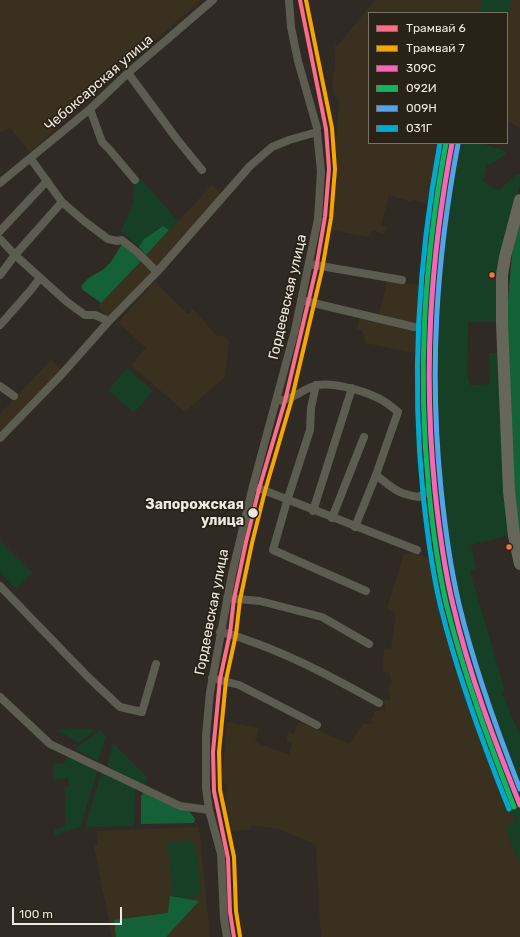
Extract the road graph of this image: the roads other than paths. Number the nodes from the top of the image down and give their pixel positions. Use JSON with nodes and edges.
{"nodes":[{"id":1,"x":213,"y":0,"type":"edge"},
{"id":2,"x":289,"y":0,"type":"edge"},
{"id":3,"x":128,"y":74,"type":"junction"},
{"id":4,"x":90,"y":109,"type":"junction"},
{"id":5,"x":317,"y":130,"type":"junction"},
{"id":6,"x":31,"y":159,"type":"junction"},
{"id":7,"x":202,"y":170,"type":"dead end"},
{"id":8,"x":47,"y":180,"type":"junction"},
{"id":9,"x":135,"y":180,"type":"dead end"},
{"id":10,"x":0,"y":183,"type":"edge"},
{"id":11,"x":520,"y":200,"type":"edge"},
{"id":12,"x":62,"y":202,"type":"junction"},
{"id":13,"x":0,"y":231,"type":"edge"},
{"id":14,"x":0,"y":239,"type":"edge"},
{"id":15,"x":15,"y":255,"type":"junction"},
{"id":16,"x":309,"y":264,"type":"junction"},
{"id":17,"x":157,"y":272,"type":"junction"},
{"id":18,"x":0,"y":275,"type":"edge"},
{"id":19,"x":40,"y":278,"type":"junction"},
{"id":20,"x":402,"y":280,"type":"dead end"},
{"id":21,"x":301,"y":300,"type":"junction"},
{"id":22,"x":109,"y":321,"type":"junction"},
{"id":23,"x":0,"y":325,"type":"edge"},
{"id":24,"x":414,"y":327,"type":"dead end"},
{"id":25,"x":316,"y":385,"type":"junction"},
{"id":26,"x":0,"y":386,"type":"edge"},
{"id":27,"x":352,"y":388,"type":"junction"},
{"id":28,"x":14,"y":396,"type":"dead end"},
{"id":29,"x":276,"y":401,"type":"junction"},
{"id":30,"x":364,"y":437,"type":"dead end"},
{"id":31,"x":0,"y":438,"type":"edge"},
{"id":32,"x":376,"y":475,"type":"junction"},
{"id":33,"x":253,"y":486,"type":"junction"},
{"id":34,"x":426,"y":492,"type":"dead end"},
{"id":35,"x":287,"y":501,"type":"junction"},
{"id":36,"x":313,"y":510,"type":"junction"},
{"id":37,"x":332,"y":518,"type":"junction"},
{"id":38,"x":355,"y":527,"type":"junction"},
{"id":39,"x":417,"y":550,"type":"dead end"},
{"id":40,"x":520,"y":564,"type":"edge"},
{"id":41,"x":0,"y":586,"type":"edge"},
{"id":42,"x":366,"y":591,"type":"dead end"},
{"id":43,"x":227,"y":598,"type":"junction"},
{"id":44,"x":220,"y":632,"type":"junction"},
{"id":45,"x":369,"y":644,"type":"dead end"},
{"id":46,"x":156,"y":664,"type":"dead end"},
{"id":47,"x":212,"y":678,"type":"junction"},
{"id":48,"x":0,"y":698,"type":"edge"},
{"id":49,"x":379,"y":703,"type":"dead end"},
{"id":50,"x":317,"y":725,"type":"dead end"},
{"id":51,"x":209,"y":810,"type":"junction"},
{"id":52,"x":227,"y":937,"type":"edge"}],
"edges":[{"from":1,"to":3,"type":"street","name":"Чебоксарская улица"},
{"from":2,"to":5,"type":"street","name":"Гордеевская улица"},
{"from":3,"to":4,"type":"street","name":"Чебоксарская улица"},
{"from":3,"to":7,"type":"street"},
{"from":4,"to":6,"type":"street","name":"Чебоксарская улица"},
{"from":4,"to":9,"type":"street"},
{"from":5,"to":16,"type":"street","name":"Гордеевская улица"},
{"from":5,"to":17,"type":"street"},
{"from":6,"to":8,"type":"street"},
{"from":6,"to":10,"type":"street","name":"Чебоксарская улица"},
{"from":8,"to":12,"type":"street"},
{"from":8,"to":13,"type":"street"},
{"from":11,"to":40,"type":"main road"},
{"from":12,"to":15,"type":"street"},
{"from":12,"to":17,"type":"street"},
{"from":14,"to":15,"type":"street"},
{"from":15,"to":18,"type":"street"},
{"from":15,"to":19,"type":"street"},
{"from":16,"to":20,"type":"street"},
{"from":16,"to":21,"type":"street","name":"Гордеевская улица"},
{"from":17,"to":22,"type":"street"},
{"from":19,"to":22,"type":"street"},
{"from":19,"to":23,"type":"street"},
{"from":21,"to":24,"type":"street"},
{"from":21,"to":29,"type":"street","name":"Гордеевская улица"},
{"from":22,"to":31,"type":"street"},
{"from":25,"to":27,"type":"street"},
{"from":25,"to":29,"type":"street"},
{"from":25,"to":35,"type":"street"},
{"from":26,"to":28,"type":"street"},
{"from":27,"to":32,"type":"street"},
{"from":27,"to":36,"type":"street"},
{"from":29,"to":33,"type":"street","name":"Гордеевская улица"},
{"from":30,"to":37,"type":"street"},
{"from":32,"to":34,"type":"street"},
{"from":32,"to":38,"type":"street"},
{"from":33,"to":35,"type":"street"},
{"from":33,"to":43,"type":"street","name":"Гордеевская улица"},
{"from":35,"to":36,"type":"street"},
{"from":35,"to":42,"type":"street"},
{"from":36,"to":37,"type":"street"},
{"from":37,"to":38,"type":"street"},
{"from":38,"to":39,"type":"street"},
{"from":41,"to":46,"type":"street"},
{"from":43,"to":44,"type":"street","name":"Гордеевская улица"},
{"from":43,"to":45,"type":"street"},
{"from":44,"to":47,"type":"street","name":"Гордеевская улица"},
{"from":44,"to":49,"type":"street"},
{"from":47,"to":50,"type":"street"},
{"from":47,"to":51,"type":"street","name":"Гордеевская улица"},
{"from":48,"to":51,"type":"street"},
{"from":51,"to":52,"type":"street","name":"Гордеевская улица"}]}
